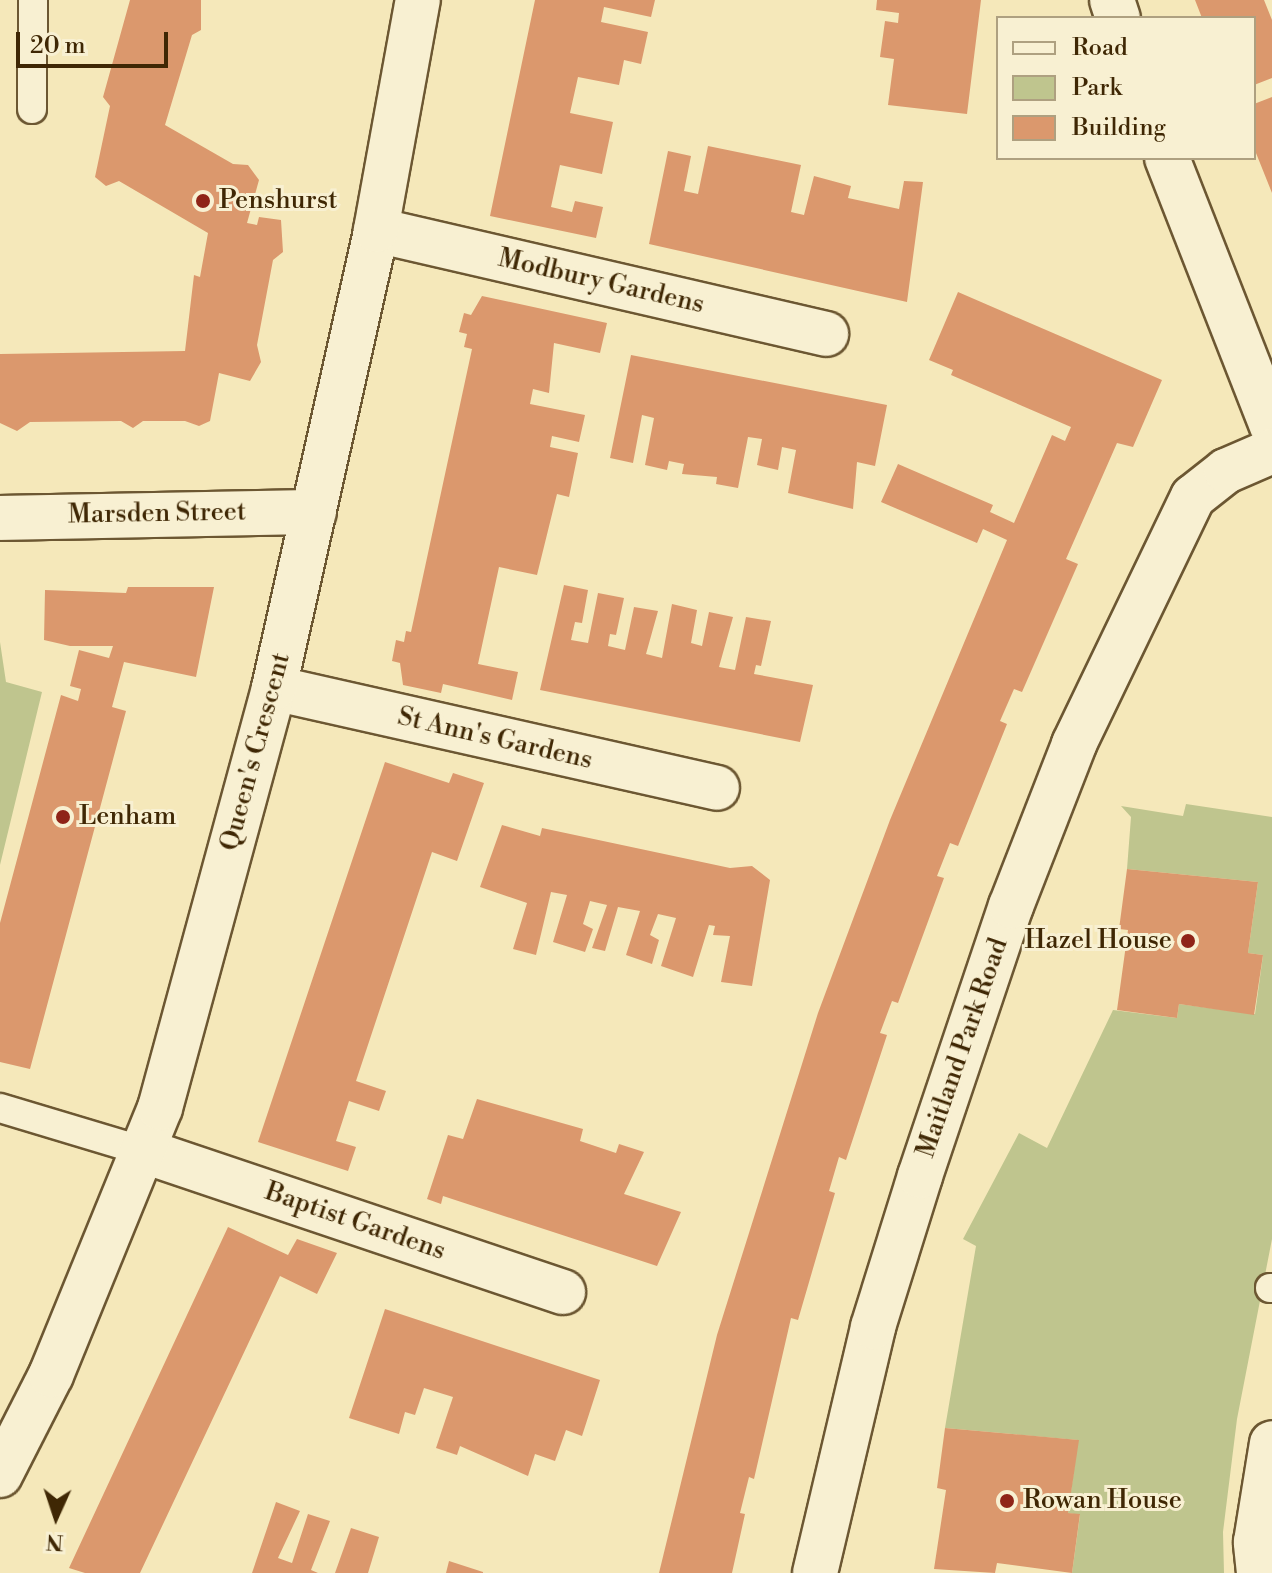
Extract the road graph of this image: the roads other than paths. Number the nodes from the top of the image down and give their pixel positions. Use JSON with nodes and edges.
{"nodes":[{"id":1,"x":33,"y":0,"type":"edge"},
{"id":2,"x":418,"y":0,"type":"edge"},
{"id":3,"x":32,"y":109,"type":"dead end"},
{"id":4,"x":1168,"y":160,"type":"edge"},
{"id":5,"x":376,"y":230,"type":"junction"},
{"id":6,"x":826,"y":334,"type":"dead end"},
{"id":7,"x":1272,"y":426,"type":"edge"},
{"id":8,"x":1272,"y":451,"type":"edge"},
{"id":9,"x":314,"y":512,"type":"junction"},
{"id":10,"x":0,"y":518,"type":"edge"},
{"id":11,"x":274,"y":688,"type":"junction"},
{"id":12,"x":717,"y":788,"type":"dead end"},
{"id":13,"x":0,"y":1108,"type":"edge"},
{"id":14,"x":147,"y":1152,"type":"junction"},
{"id":15,"x":563,"y":1292,"type":"dead end"},
{"id":16,"x":1272,"y":1443,"type":"edge"},
{"id":17,"x":0,"y":1475,"type":"edge"},
{"id":18,"x":815,"y":1573,"type":"edge"},
{"id":19,"x":1259,"y":1573,"type":"edge"}],
"edges":[{"from":1,"to":3,"type":"lane"},
{"from":2,"to":5,"type":"street","name":"Queen's Crescent"},
{"from":4,"to":7,"type":"street"},
{"from":5,"to":6,"type":"street","name":"Modbury Gardens"},
{"from":5,"to":9,"type":"street","name":"Queen's Crescent"},
{"from":8,"to":18,"type":"street","name":"Maitland Park Road"},
{"from":9,"to":10,"type":"street","name":"Marsden Street"},
{"from":9,"to":11,"type":"street","name":"Queen's Crescent"},
{"from":11,"to":12,"type":"street","name":"St Ann's Gardens"},
{"from":11,"to":14,"type":"street","name":"Queen's Crescent"},
{"from":13,"to":14,"type":"lane"},
{"from":14,"to":15,"type":"street","name":"Baptist Gardens"},
{"from":14,"to":17,"type":"street","name":"Queen's Crescent"},
{"from":16,"to":19,"type":"street"}]}
